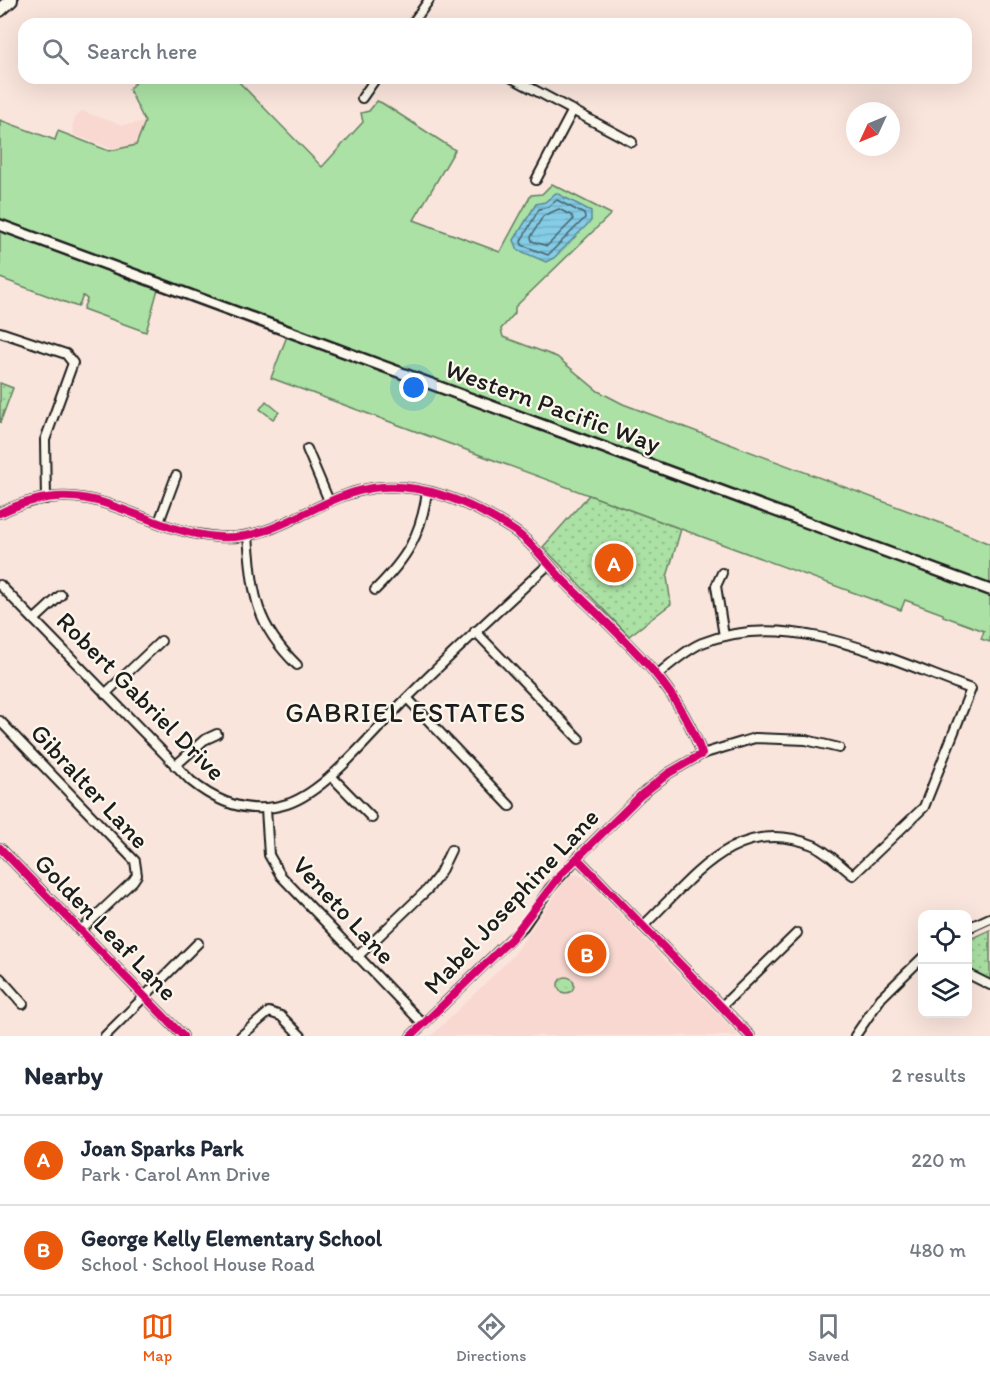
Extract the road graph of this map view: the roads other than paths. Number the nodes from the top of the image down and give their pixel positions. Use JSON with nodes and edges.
{"nodes":[{"id":1,"x":10,"y":0,"type":"edge"},
{"id":2,"x":429,"y":0,"type":"edge"},
{"id":3,"x":0,"y":10,"type":"edge"},
{"id":4,"x":416,"y":18,"type":"edge"},
{"id":5,"x":372,"y":84,"type":"edge"},
{"id":6,"x":523,"y":84,"type":"edge"},
{"id":7,"x":362,"y":98,"type":"dead end"},
{"id":8,"x":573,"y":110,"type":"junction"},
{"id":9,"x":632,"y":142,"type":"dead end"},
{"id":10,"x":536,"y":180,"type":"dead end"},
{"id":11,"x":0,"y":225,"type":"edge"},
{"id":12,"x":0,"y":332,"type":"edge"},
{"id":13,"x":307,"y":449,"type":"dead end"},
{"id":14,"x":176,"y":476,"type":"dead end"},
{"id":15,"x":427,"y":492,"type":"junction"},
{"id":16,"x":46,"y":499,"type":"junction"},
{"id":17,"x":328,"y":501,"type":"junction"},
{"id":18,"x":0,"y":513,"type":"edge"},
{"id":19,"x":159,"y":522,"type":"junction"},
{"id":20,"x":248,"y":536,"type":"junction"},
{"id":21,"x":548,"y":565,"type":"junction"},
{"id":22,"x":722,"y":573,"type":"dead end"},
{"id":23,"x":0,"y":585,"type":"edge"},
{"id":24,"x":375,"y":590,"type":"dead end"},
{"id":25,"x":990,"y":590,"type":"edge"},
{"id":26,"x":61,"y":595,"type":"dead end"},
{"id":27,"x":34,"y":620,"type":"junction"},
{"id":28,"x":475,"y":631,"type":"junction"},
{"id":29,"x":724,"y":636,"type":"junction"},
{"id":30,"x":161,"y":641,"type":"dead end"},
{"id":31,"x":297,"y":665,"type":"dead end"},
{"id":32,"x":657,"y":675,"type":"junction"},
{"id":33,"x":105,"y":694,"type":"junction"},
{"id":34,"x":407,"y":698,"type":"junction"},
{"id":35,"x":0,"y":721,"type":"edge"},
{"id":36,"x":217,"y":734,"type":"dead end"},
{"id":37,"x":579,"y":739,"type":"dead end"},
{"id":38,"x":839,"y":748,"type":"dead end"},
{"id":39,"x":702,"y":754,"type":"junction"},
{"id":40,"x":175,"y":766,"type":"junction"},
{"id":41,"x":331,"y":776,"type":"junction"},
{"id":42,"x":510,"y":806,"type":"dead end"},
{"id":43,"x":266,"y":809,"type":"junction"},
{"id":44,"x":372,"y":818,"type":"dead end"},
{"id":45,"x":0,"y":848,"type":"edge"},
{"id":46,"x":451,"y":850,"type":"dead end"},
{"id":47,"x":577,"y":858,"type":"junction"},
{"id":48,"x":990,"y":918,"type":"edge"},
{"id":49,"x":644,"y":925,"type":"junction"},
{"id":50,"x":972,"y":926,"type":"edge"},
{"id":51,"x":80,"y":931,"type":"junction"},
{"id":52,"x":797,"y":933,"type":"dead end"},
{"id":53,"x":198,"y":943,"type":"dead end"},
{"id":54,"x":357,"y":957,"type":"junction"},
{"id":55,"x":918,"y":962,"type":"edge"},
{"id":56,"x":972,"y":976,"type":"edge"},
{"id":57,"x":0,"y":978,"type":"edge"},
{"id":58,"x":990,"y":985,"type":"edge"},
{"id":59,"x":145,"y":997,"type":"junction"},
{"id":60,"x":23,"y":1004,"type":"dead end"},
{"id":61,"x":722,"y":1006,"type":"junction"},
{"id":62,"x":423,"y":1024,"type":"junction"},
{"id":63,"x":105,"y":1036,"type":"edge"},
{"id":64,"x":183,"y":1036,"type":"edge"},
{"id":65,"x":241,"y":1036,"type":"edge"},
{"id":66,"x":301,"y":1036,"type":"edge"},
{"id":67,"x":411,"y":1036,"type":"edge"},
{"id":68,"x":750,"y":1036,"type":"edge"},
{"id":69,"x":855,"y":1036,"type":"edge"}],
"edges":[{"from":1,"to":3,"type":"main road"},
{"from":2,"to":4,"type":"street"},
{"from":5,"to":7,"type":"street"},
{"from":6,"to":8,"type":"street"},
{"from":8,"to":9,"type":"street"},
{"from":8,"to":10,"type":"street"},
{"from":11,"to":25,"type":"street","name":"Western Pacific Way"},
{"from":12,"to":16,"type":"street"},
{"from":13,"to":17,"type":"street"},
{"from":14,"to":19,"type":"street"},
{"from":15,"to":17,"type":"street"},
{"from":15,"to":21,"type":"street"},
{"from":15,"to":24,"type":"street"},
{"from":16,"to":18,"type":"street"},
{"from":16,"to":19,"type":"street"},
{"from":17,"to":20,"type":"street"},
{"from":19,"to":20,"type":"street"},
{"from":20,"to":31,"type":"street"},
{"from":21,"to":28,"type":"street"},
{"from":21,"to":32,"type":"street"},
{"from":22,"to":29,"type":"street"},
{"from":23,"to":27,"type":"street","name":"Robert Gabriel Drive"},
{"from":26,"to":27,"type":"street"},
{"from":27,"to":33,"type":"street","name":"Robert Gabriel Drive"},
{"from":28,"to":34,"type":"street"},
{"from":28,"to":37,"type":"street"},
{"from":29,"to":32,"type":"street"},
{"from":29,"to":49,"type":"street"},
{"from":30,"to":33,"type":"street"},
{"from":32,"to":39,"type":"street"},
{"from":33,"to":40,"type":"street","name":"Robert Gabriel Drive"},
{"from":34,"to":41,"type":"street"},
{"from":34,"to":42,"type":"street"},
{"from":35,"to":51,"type":"street","name":"Gibralter Lane"},
{"from":36,"to":40,"type":"street"},
{"from":38,"to":39,"type":"street","name":"Mabel Josephine Lane"},
{"from":39,"to":47,"type":"street","name":"Mabel Josephine Lane"},
{"from":40,"to":43,"type":"street","name":"Robert Gabriel Drive"},
{"from":41,"to":43,"type":"street"},
{"from":41,"to":44,"type":"street"},
{"from":43,"to":54,"type":"street","name":"Veneto Lane"},
{"from":45,"to":51,"type":"street","name":"Golden Leaf Lane"},
{"from":46,"to":54,"type":"street"},
{"from":47,"to":49,"type":"street"},
{"from":47,"to":62,"type":"street","name":"Mabel Josephine Lane"},
{"from":48,"to":50,"type":"street"},
{"from":49,"to":61,"type":"street"},
{"from":51,"to":59,"type":"street","name":"Golden Leaf Lane"},
{"from":52,"to":61,"type":"street"},
{"from":53,"to":59,"type":"street"},
{"from":54,"to":62,"type":"street","name":"Veneto Lane"},
{"from":55,"to":69,"type":"street"},
{"from":56,"to":58,"type":"street"},
{"from":57,"to":60,"type":"street"},
{"from":59,"to":63,"type":"street"},
{"from":59,"to":64,"type":"street","name":"Golden Leaf Lane"},
{"from":61,"to":68,"type":"street"},
{"from":62,"to":67,"type":"street","name":"Mabel Josephine Lane"},
{"from":65,"to":66,"type":"street"}]}
